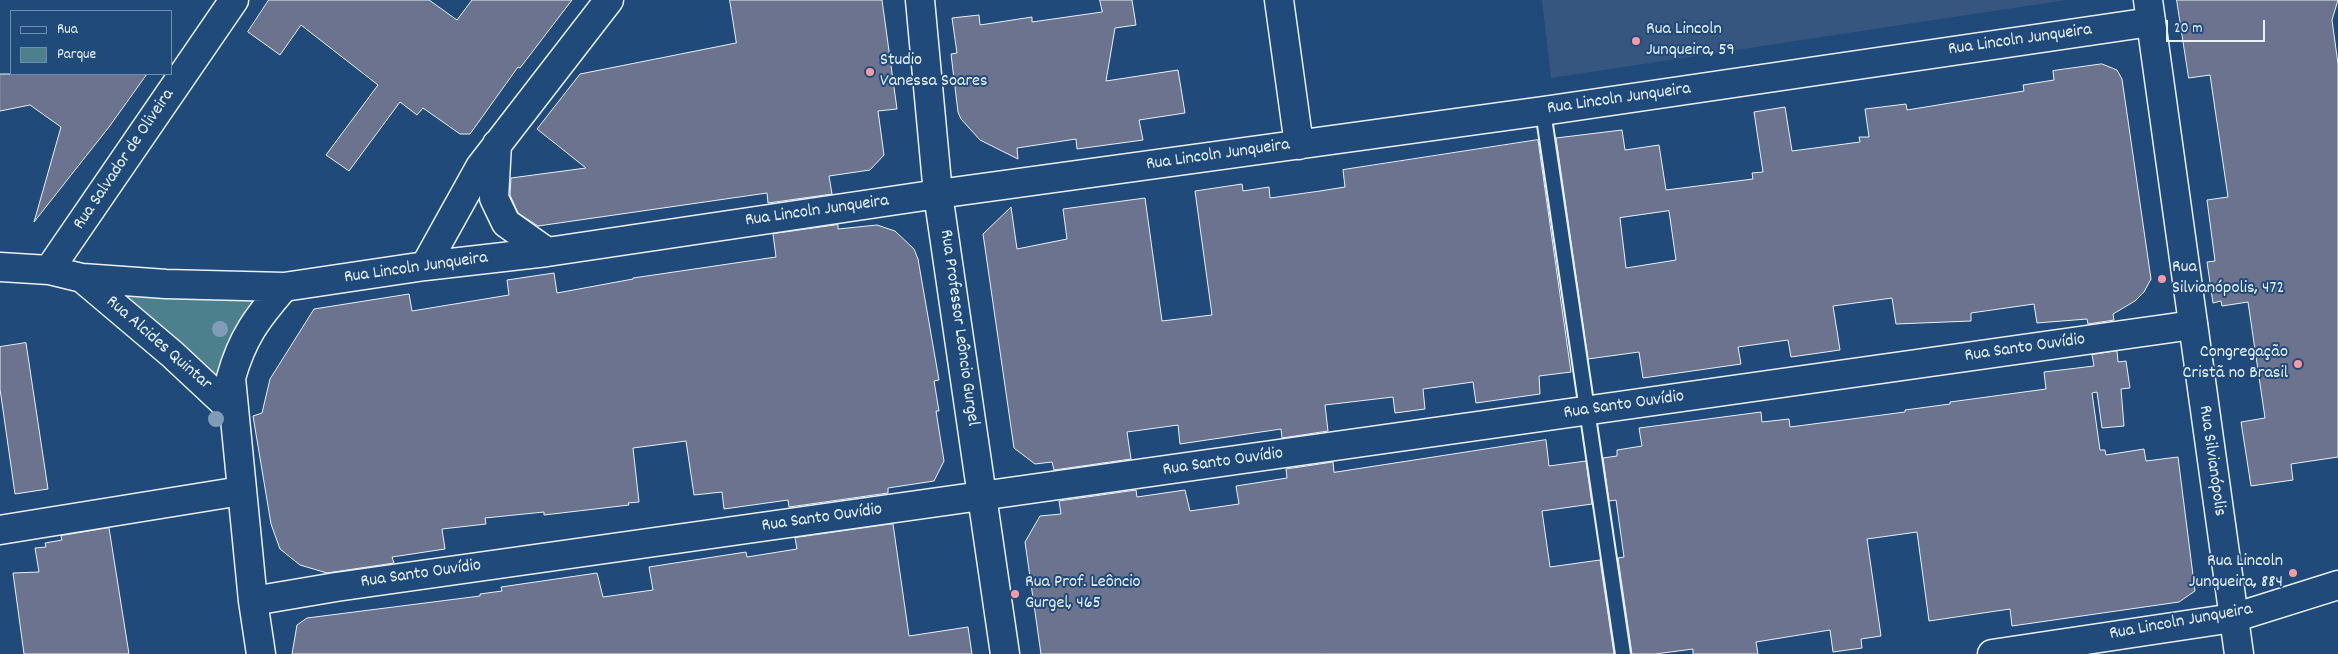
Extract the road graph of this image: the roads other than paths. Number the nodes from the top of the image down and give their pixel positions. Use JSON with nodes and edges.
{"nodes":[{"id":1,"x":234,"y":0,"type":"edge"},
{"id":2,"x":609,"y":0,"type":"edge"},
{"id":3,"x":920,"y":0,"type":"edge"},
{"id":4,"x":1280,"y":0,"type":"edge"},
{"id":5,"x":2150,"y":11,"type":"edge"},
{"id":6,"x":1543,"y":111,"type":"junction"},
{"id":7,"x":497,"y":144,"type":"junction"},
{"id":8,"x":1299,"y":145,"type":"junction"},
{"id":9,"x":938,"y":194,"type":"junction"},
{"id":10,"x":547,"y":252,"type":"junction"},
{"id":11,"x":425,"y":266,"type":"junction"},
{"id":12,"x":0,"y":267,"type":"edge"},
{"id":13,"x":49,"y":270,"type":"junction"},
{"id":14,"x":82,"y":278,"type":"junction"},
{"id":15,"x":273,"y":286,"type":"junction"},
{"id":16,"x":2193,"y":325,"type":"junction"},
{"id":17,"x":233,"y":411,"type":"junction"},
{"id":18,"x":1586,"y":412,"type":"junction"},
{"id":19,"x":242,"y":491,"type":"junction"},
{"id":20,"x":983,"y":497,"type":"junction"},
{"id":21,"x":0,"y":530,"type":"edge"},
{"id":22,"x":2338,"y":585,"type":"edge"},
{"id":23,"x":253,"y":601,"type":"junction"},
{"id":24,"x":2233,"y":618,"type":"junction"},
{"id":25,"x":262,"y":654,"type":"edge"},
{"id":26,"x":1005,"y":654,"type":"edge"},
{"id":27,"x":1623,"y":654,"type":"edge"},
{"id":28,"x":1992,"y":654,"type":"edge"},
{"id":29,"x":2239,"y":654,"type":"edge"}],
"edges":[{"from":1,"to":13,"type":"street","name":"Rua Salvador de Oliveira"},
{"from":2,"to":7,"type":"street"},
{"from":3,"to":9,"type":"street","name":"Rua Professor Leôncio Gurgel"},
{"from":4,"to":8,"type":"street"},
{"from":5,"to":6,"type":"street","name":"Rua Lincoln Junqueira"},
{"from":5,"to":16,"type":"street","name":"Rua Silvianópolis"},
{"from":6,"to":8,"type":"street","name":"Rua Lincoln Junqueira"},
{"from":6,"to":18,"type":"lane"},
{"from":7,"to":10,"type":"street"},
{"from":7,"to":11,"type":"street"},
{"from":8,"to":9,"type":"street","name":"Rua Lincoln Junqueira"},
{"from":9,"to":10,"type":"street","name":"Rua Lincoln Junqueira"},
{"from":9,"to":20,"type":"street","name":"Rua Professor Leôncio Gurgel"},
{"from":10,"to":11,"type":"street","name":"Rua Lincoln Junqueira"},
{"from":11,"to":15,"type":"street","name":"Rua Lincoln Junqueira"},
{"from":12,"to":13,"type":"street","name":"Rua Alcides Quintar"},
{"from":13,"to":14,"type":"street","name":"Rua Alcides Quintar"},
{"from":14,"to":15,"type":"street","name":"Rua Alcides Quintar"},
{"from":14,"to":17,"type":"street","name":"Rua Alcides Quintar"},
{"from":15,"to":17,"type":"street"},
{"from":16,"to":18,"type":"street","name":"Rua Santo Ouvídio"},
{"from":16,"to":24,"type":"street","name":"Rua Silvianópolis"},
{"from":17,"to":19,"type":"street"},
{"from":18,"to":20,"type":"street","name":"Rua Santo Ouvídio"},
{"from":18,"to":27,"type":"lane"},
{"from":19,"to":21,"type":"street"},
{"from":19,"to":23,"type":"street"},
{"from":20,"to":23,"type":"street","name":"Rua Santo Ouvídio"},
{"from":20,"to":26,"type":"street","name":"Rua Professor Leôncio Gurgel"},
{"from":22,"to":24,"type":"street","name":"Rua Lincoln Junqueira"},
{"from":23,"to":25,"type":"street"},
{"from":24,"to":28,"type":"street","name":"Rua Lincoln Junqueira"},
{"from":24,"to":29,"type":"street","name":"Rua Silvianópolis"}]}
